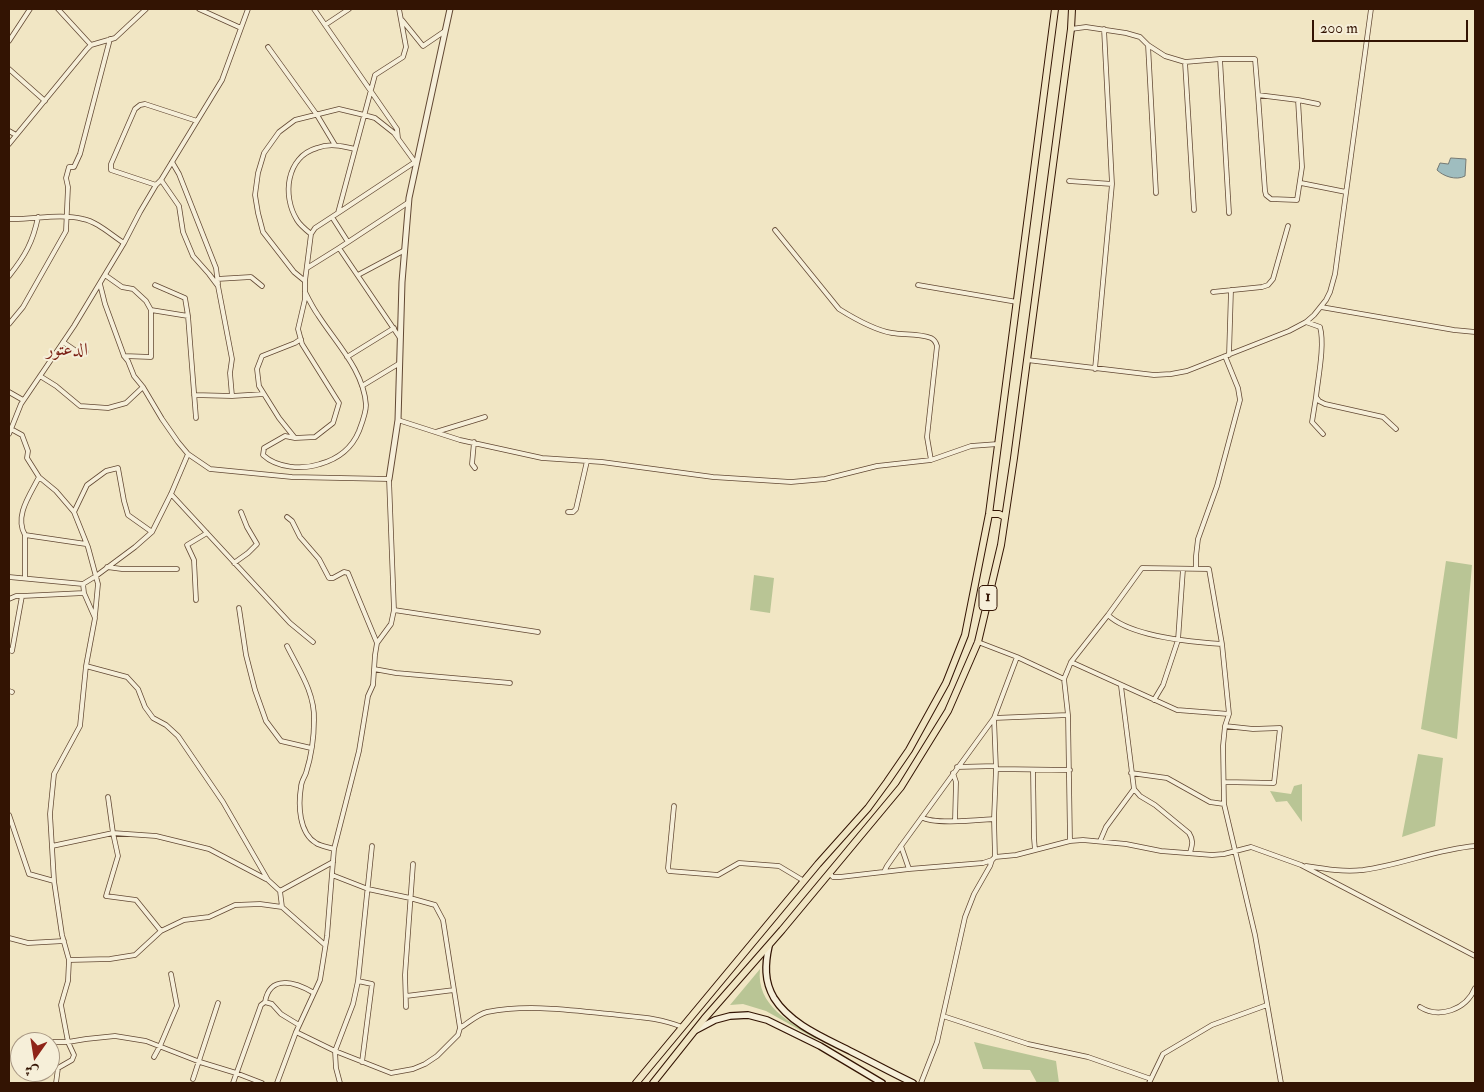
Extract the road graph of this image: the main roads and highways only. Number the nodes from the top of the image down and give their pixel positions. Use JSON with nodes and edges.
{"nodes":[{"id":1,"x":1055,"y":9,"type":"edge"},
{"id":2,"x":1072,"y":9,"type":"edge"},
{"id":3,"x":989,"y":514,"type":"junction"},
{"id":4,"x":1005,"y":517,"type":"junction"},
{"id":5,"x":868,"y":808,"type":"junction"},
{"id":6,"x":879,"y":815,"type":"junction"},
{"id":7,"x":768,"y":946,"type":"junction"},
{"id":8,"x":696,"y":1030,"type":"junction"},
{"id":9,"x":823,"y":1037,"type":"junction"},
{"id":10,"x":820,"y":1046,"type":"junction"},
{"id":11,"x":636,"y":1083,"type":"edge"},
{"id":12,"x":653,"y":1083,"type":"edge"},
{"id":13,"x":882,"y":1083,"type":"edge"},
{"id":14,"x":913,"y":1083,"type":"edge"}],
"edges":[{"from":1,"to":3,"type":"main road","number":"1"},
{"from":2,"to":4,"type":"main road","number":"1"},
{"from":3,"to":4,"type":"main road"},
{"from":3,"to":5,"type":"main road","number":"1"},
{"from":4,"to":6,"type":"main road","number":"1"},
{"from":5,"to":6,"type":"main road"},
{"from":5,"to":11,"type":"main road","number":"1"},
{"from":6,"to":7,"type":"main road","number":"1"},
{"from":7,"to":8,"type":"main road","number":"1"},
{"from":7,"to":9,"type":"main road"},
{"from":8,"to":10,"type":"main road"},
{"from":8,"to":12,"type":"main road","number":"1"},
{"from":9,"to":10,"type":"main road"},
{"from":9,"to":14,"type":"main road"},
{"from":10,"to":13,"type":"main road"}]}
